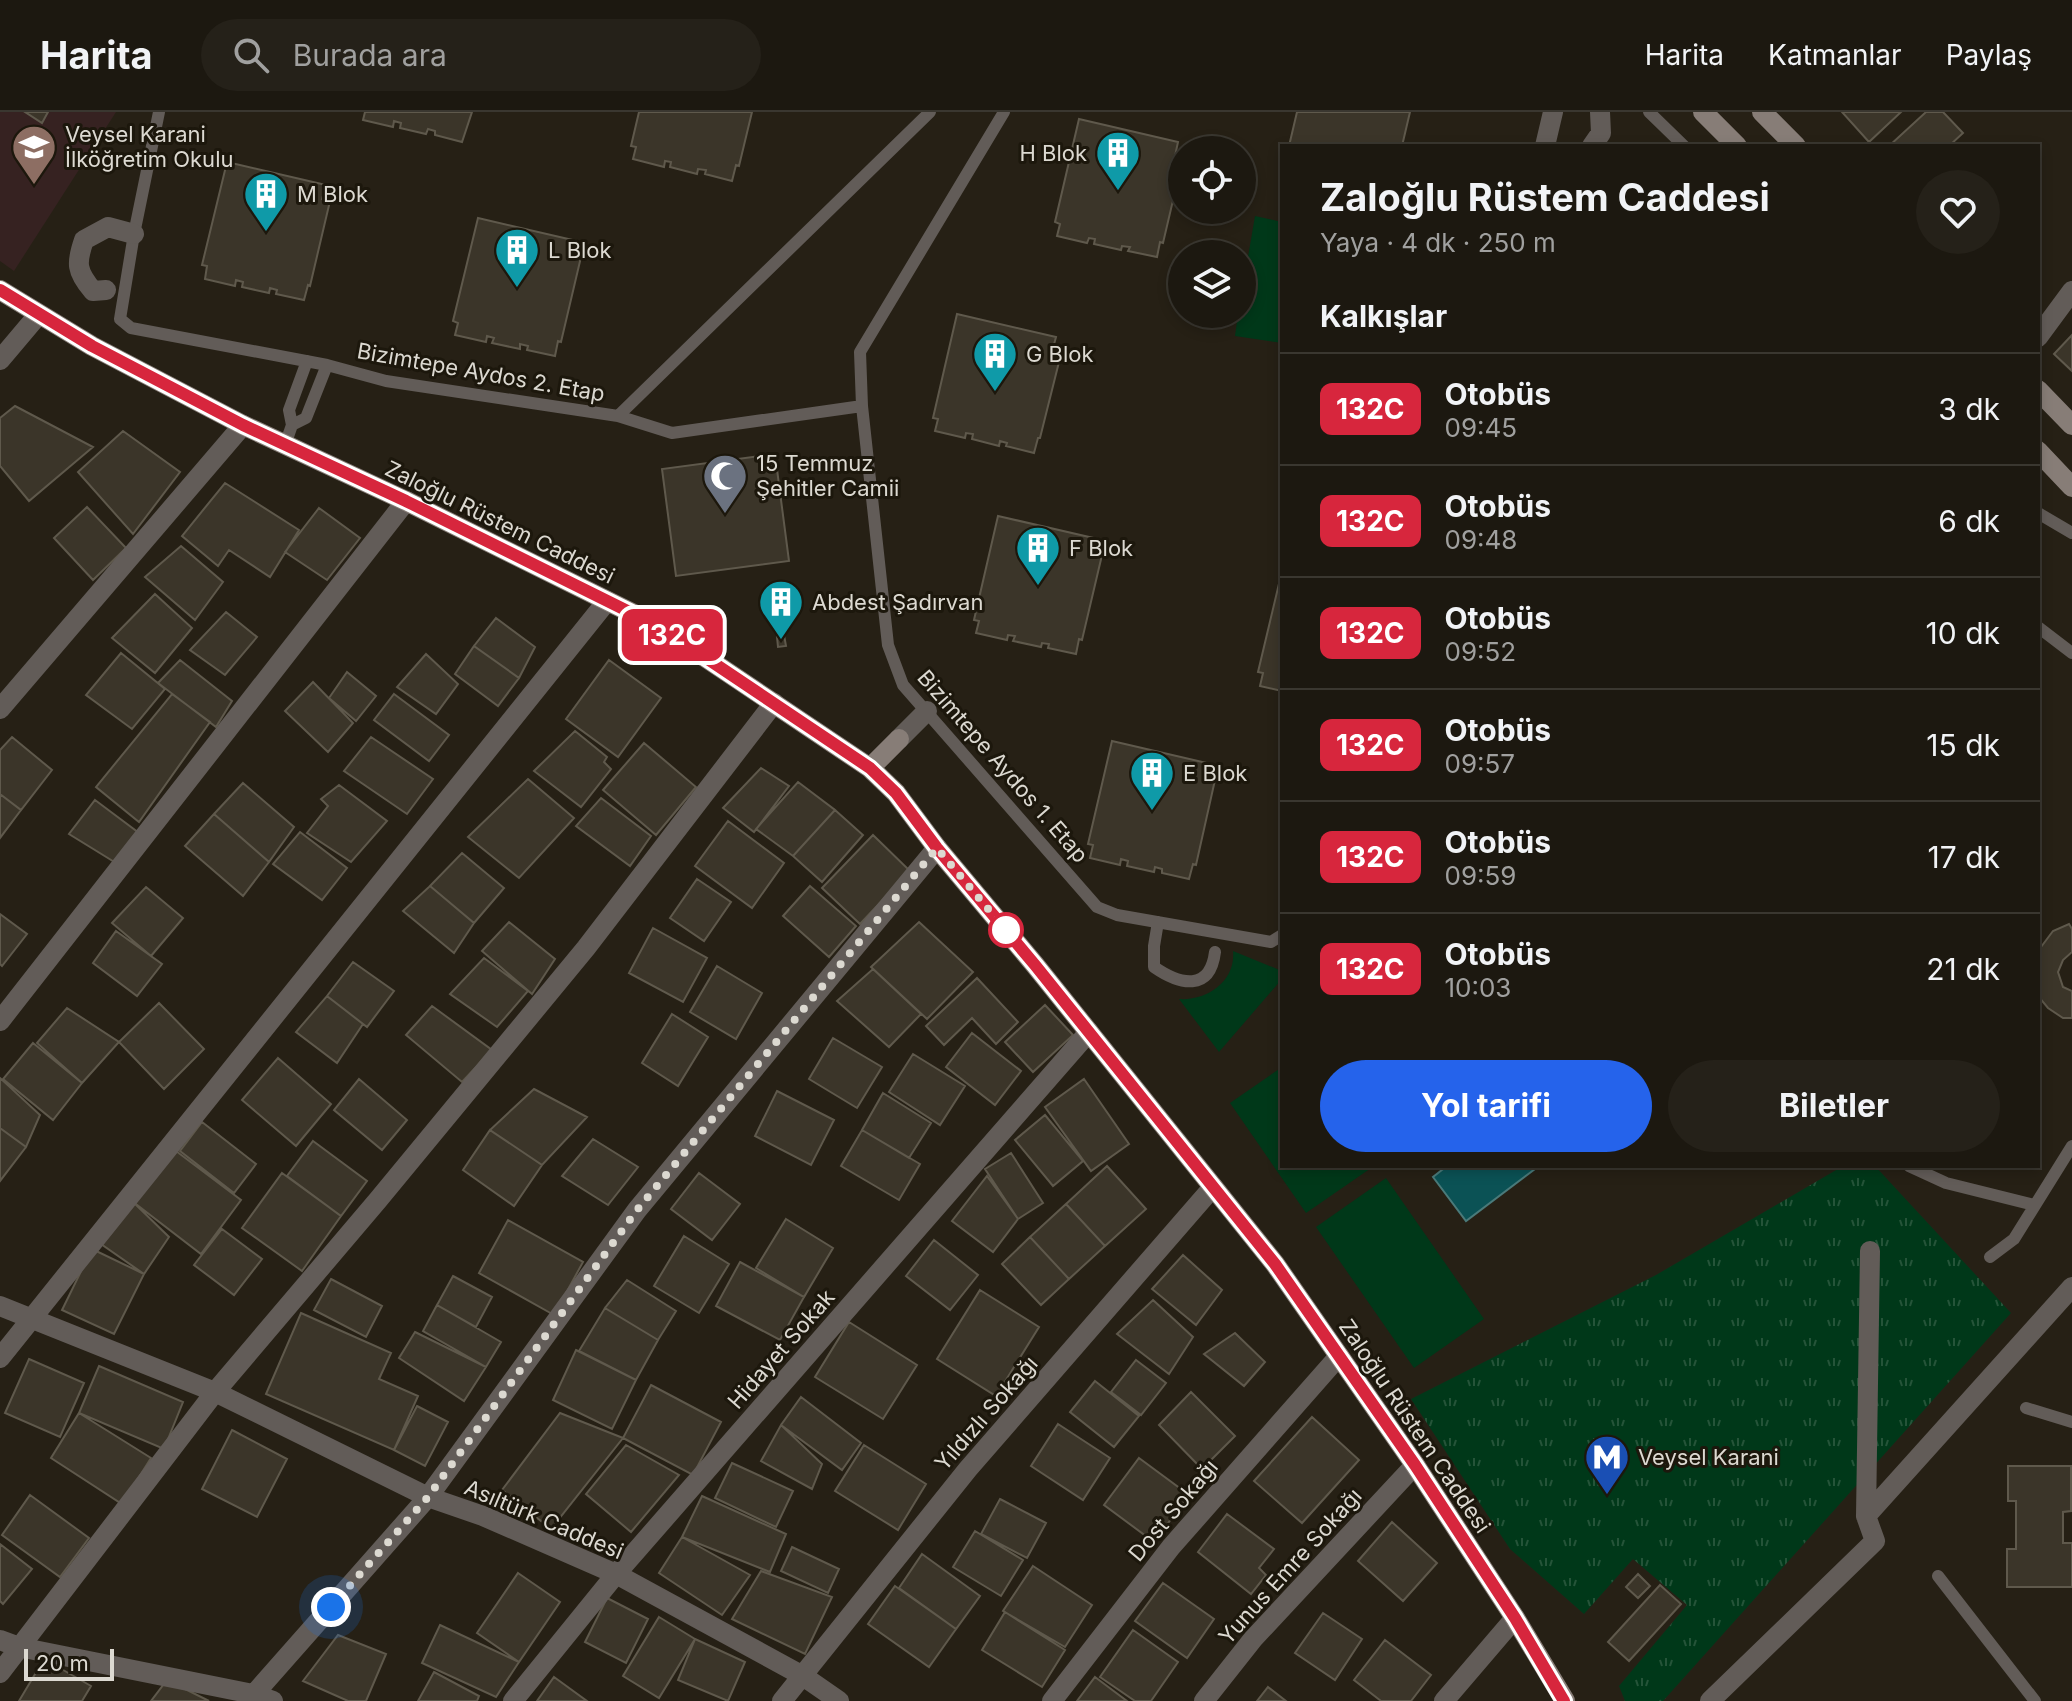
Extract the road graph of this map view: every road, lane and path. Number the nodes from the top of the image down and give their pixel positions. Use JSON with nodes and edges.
{"nodes":[{"id":1,"x":159,"y":112,"type":"edge"},
{"id":2,"x":930,"y":112,"type":"edge"},
{"id":3,"x":1004,"y":112,"type":"edge"},
{"id":4,"x":1553,"y":112,"type":"edge"},
{"id":5,"x":1600,"y":112,"type":"edge"},
{"id":6,"x":1649,"y":112,"type":"edge"},
{"id":7,"x":1703,"y":112,"type":"edge"},
{"id":8,"x":1762,"y":112,"type":"edge"},
{"id":9,"x":1545,"y":144,"type":"edge"},
{"id":10,"x":1593,"y":144,"type":"edge"},
{"id":11,"x":1682,"y":144,"type":"edge"},
{"id":12,"x":1735,"y":144,"type":"edge"},
{"id":13,"x":1794,"y":144,"type":"edge"},
{"id":14,"x":134,"y":234,"type":"junction"},
{"id":15,"x":0,"y":290,"type":"edge"},
{"id":16,"x":106,"y":290,"type":"dead end"},
{"id":17,"x":2072,"y":291,"type":"edge"},
{"id":18,"x":38,"y":315,"type":"junction"},
{"id":19,"x":2040,"y":334,"type":"edge"},
{"id":20,"x":0,"y":360,"type":"edge"},
{"id":21,"x":307,"y":361,"type":"junction"},
{"id":22,"x":327,"y":365,"type":"junction"},
{"id":23,"x":2040,"y":392,"type":"edge"},
{"id":24,"x":862,"y":406,"type":"junction"},
{"id":25,"x":618,"y":416,"type":"junction"},
{"id":26,"x":243,"y":425,"type":"junction"},
{"id":27,"x":292,"y":425,"type":"junction"},
{"id":28,"x":2072,"y":425,"type":"edge"},
{"id":29,"x":285,"y":445,"type":"junction"},
{"id":30,"x":2040,"y":453,"type":"edge"},
{"id":31,"x":2072,"y":487,"type":"edge"},
{"id":32,"x":406,"y":501,"type":"junction"},
{"id":33,"x":2040,"y":514,"type":"edge"},
{"id":34,"x":2072,"y":533,"type":"edge"},
{"id":35,"x":607,"y":601,"type":"junction"},
{"id":36,"x":2040,"y":629,"type":"edge"},
{"id":37,"x":2072,"y":653,"type":"edge"},
{"id":38,"x":774,"y":703,"type":"junction"},
{"id":39,"x":0,"y":709,"type":"edge"},
{"id":40,"x":927,"y":711,"type":"junction"},
{"id":41,"x":870,"y":768,"type":"junction"},
{"id":42,"x":937,"y":848,"type":"junction"},
{"id":43,"x":1158,"y":922,"type":"junction"},
{"id":44,"x":1280,"y":936,"type":"edge"},
{"id":45,"x":1215,"y":952,"type":"dead end"},
{"id":46,"x":0,"y":1021,"type":"edge"},
{"id":47,"x":1089,"y":1032,"type":"junction"},
{"id":48,"x":2072,"y":1146,"type":"edge"},
{"id":49,"x":1913,"y":1168,"type":"edge"},
{"id":50,"x":1213,"y":1187,"type":"junction"},
{"id":51,"x":2034,"y":1205,"type":"junction"},
{"id":52,"x":1870,"y":1251,"type":"dead end"},
{"id":53,"x":1990,"y":1257,"type":"dead end"},
{"id":54,"x":2072,"y":1287,"type":"edge"},
{"id":55,"x":0,"y":1306,"type":"edge"},
{"id":56,"x":33,"y":1319,"type":"junction"},
{"id":57,"x":1339,"y":1356,"type":"junction"},
{"id":58,"x":0,"y":1358,"type":"edge"},
{"id":59,"x":215,"y":1392,"type":"junction"},
{"id":60,"x":2026,"y":1408,"type":"dead end"},
{"id":61,"x":2072,"y":1422,"type":"edge"},
{"id":62,"x":1415,"y":1465,"type":"junction"},
{"id":63,"x":428,"y":1497,"type":"junction"},
{"id":64,"x":1866,"y":1516,"type":"junction"},
{"id":65,"x":616,"y":1574,"type":"junction"},
{"id":66,"x":1938,"y":1576,"type":"dead end"},
{"id":67,"x":1515,"y":1618,"type":"junction"},
{"id":68,"x":9,"y":1644,"type":"edge"},
{"id":69,"x":0,"y":1673,"type":"edge"},
{"id":70,"x":803,"y":1676,"type":"junction"},
{"id":71,"x":250,"y":1698,"type":"edge"},
{"id":72,"x":273,"y":1701,"type":"edge"},
{"id":73,"x":513,"y":1701,"type":"edge"},
{"id":74,"x":782,"y":1701,"type":"edge"},
{"id":75,"x":839,"y":1701,"type":"edge"},
{"id":76,"x":1052,"y":1701,"type":"edge"},
{"id":77,"x":1204,"y":1701,"type":"edge"},
{"id":78,"x":1444,"y":1701,"type":"edge"},
{"id":79,"x":1565,"y":1701,"type":"edge"},
{"id":80,"x":1710,"y":1701,"type":"edge"},
{"id":81,"x":2035,"y":1701,"type":"edge"}],
"edges":[{"from":1,"to":14,"type":"lane","name":"Bizimtepe Aydos 2. Etap"},
{"from":2,"to":25,"type":"lane","name":"Bizimtepe Aydos 2. Etap"},
{"from":3,"to":24,"type":"lane","name":"Bizimtepe Aydos 1. Etap"},
{"from":4,"to":9,"type":"street"},
{"from":5,"to":10,"type":"street"},
{"from":6,"to":11,"type":"lane"},
{"from":7,"to":12,"type":"street"},
{"from":8,"to":13,"type":"street"},
{"from":14,"to":16,"type":"street"},
{"from":14,"to":21,"type":"lane","name":"Bizimtepe Aydos 2. Etap"},
{"from":15,"to":18,"type":"street","name":"Zaloğlu Rüstem Caddesi"},
{"from":17,"to":19,"type":"street"},
{"from":18,"to":20,"type":"street"},
{"from":18,"to":26,"type":"street","name":"Zaloğlu Rüstem Caddesi"},
{"from":21,"to":22,"type":"lane","name":"Bizimtepe Aydos 2. Etap"},
{"from":21,"to":27,"type":"lane"},
{"from":22,"to":25,"type":"lane","name":"Bizimtepe Aydos 2. Etap"},
{"from":22,"to":27,"type":"lane"},
{"from":23,"to":28,"type":"street"},
{"from":24,"to":25,"type":"lane"},
{"from":24,"to":40,"type":"lane","name":"Bizimtepe Aydos 1. Etap"},
{"from":26,"to":29,"type":"street","name":"Zaloğlu Rüstem Caddesi"},
{"from":26,"to":39,"type":"street"},
{"from":27,"to":29,"type":"lane"},
{"from":29,"to":32,"type":"street","name":"Zaloğlu Rüstem Caddesi"},
{"from":30,"to":31,"type":"street"},
{"from":32,"to":35,"type":"street","name":"Zaloğlu Rüstem Caddesi"},
{"from":32,"to":46,"type":"street"},
{"from":33,"to":34,"type":"lane"},
{"from":35,"to":38,"type":"street","name":"Zaloğlu Rüstem Caddesi"},
{"from":35,"to":56,"type":"street"},
{"from":36,"to":37,"type":"lane"},
{"from":38,"to":41,"type":"street","name":"Zaloğlu Rüstem Caddesi"},
{"from":38,"to":59,"type":"street"},
{"from":40,"to":41,"type":"street"},
{"from":40,"to":43,"type":"lane","name":"Bizimtepe Aydos 1. Etap"},
{"from":41,"to":42,"type":"street","name":"Zaloğlu Rüstem Caddesi"},
{"from":42,"to":47,"type":"street","name":"Zaloğlu Rüstem Caddesi"},
{"from":42,"to":63,"type":"street"},
{"from":43,"to":44,"type":"lane","name":"Bizimtepe Aydos 1. Etap"},
{"from":43,"to":45,"type":"lane"},
{"from":47,"to":50,"type":"street","name":"Zaloğlu Rüstem Caddesi"},
{"from":47,"to":65,"type":"street","name":"Hidayet Sokak"},
{"from":48,"to":51,"type":"lane"},
{"from":49,"to":51,"type":"lane"},
{"from":50,"to":57,"type":"street","name":"Zaloğlu Rüstem Caddesi"},
{"from":50,"to":70,"type":"street","name":"Yıldızlı Sokağı"},
{"from":51,"to":53,"type":"lane"},
{"from":52,"to":64,"type":"street"},
{"from":54,"to":64,"type":"street"},
{"from":55,"to":56,"type":"street","name":"Asıltürk Caddesi"},
{"from":56,"to":58,"type":"street"},
{"from":56,"to":59,"type":"street","name":"Asıltürk Caddesi"},
{"from":57,"to":62,"type":"street","name":"Zaloğlu Rüstem Caddesi"},
{"from":57,"to":76,"type":"street","name":"Dost Sokağı"},
{"from":59,"to":63,"type":"street","name":"Asıltürk Caddesi"},
{"from":59,"to":68,"type":"street"},
{"from":60,"to":61,"type":"lane"},
{"from":62,"to":67,"type":"street","name":"Zaloğlu Rüstem Caddesi"},
{"from":62,"to":77,"type":"street","name":"Yunus Emre Sokağı"},
{"from":63,"to":65,"type":"street","name":"Asıltürk Caddesi"},
{"from":63,"to":71,"type":"street"},
{"from":64,"to":80,"type":"street"},
{"from":65,"to":70,"type":"street","name":"Asıltürk Caddesi"},
{"from":65,"to":73,"type":"street","name":"Hidayet Sokak"},
{"from":66,"to":81,"type":"lane"},
{"from":67,"to":78,"type":"street"},
{"from":67,"to":79,"type":"street","name":"Zaloğlu Rüstem Caddesi"},
{"from":68,"to":69,"type":"street"},
{"from":68,"to":71,"type":"street"},
{"from":70,"to":74,"type":"street","name":"Yıldızlı Sokağı"},
{"from":70,"to":75,"type":"street","name":"Asıltürk Caddesi"},
{"from":71,"to":72,"type":"street"}]}
